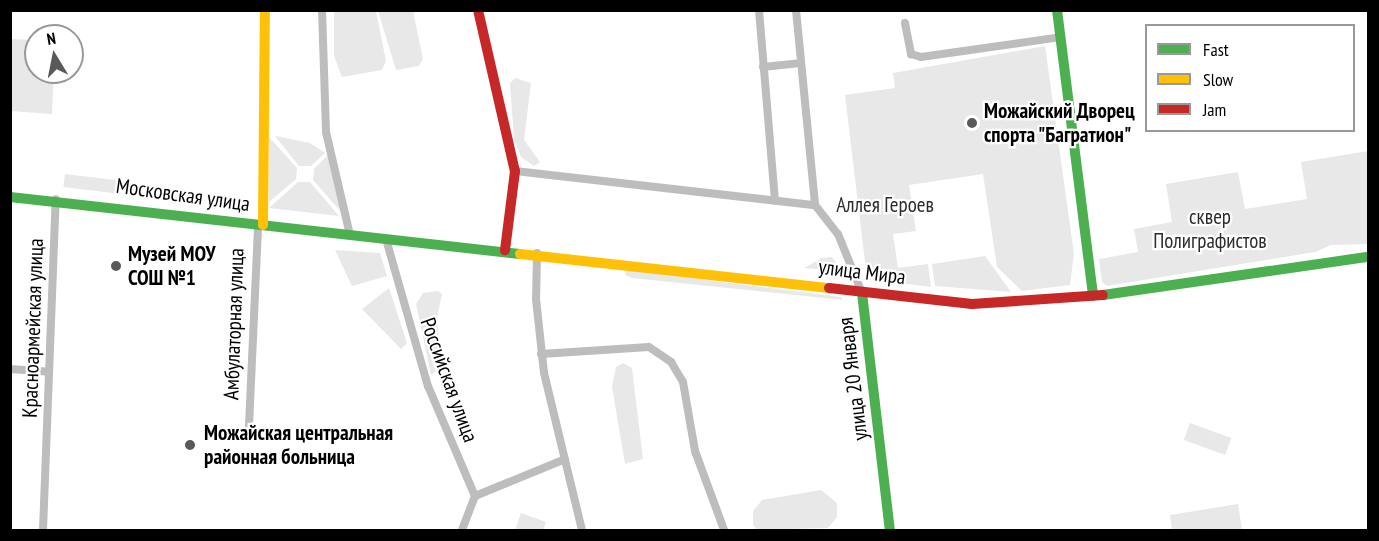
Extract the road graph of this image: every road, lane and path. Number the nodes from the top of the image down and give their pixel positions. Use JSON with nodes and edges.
{"nodes":[{"id":1,"x":265,"y":10,"type":"edge"},
{"id":2,"x":322,"y":10,"type":"edge"},
{"id":3,"x":478,"y":10,"type":"edge"},
{"id":4,"x":759,"y":10,"type":"edge"},
{"id":5,"x":795,"y":10,"type":"edge"},
{"id":6,"x":1057,"y":10,"type":"edge"},
{"id":7,"x":905,"y":23,"type":"dead end"},
{"id":8,"x":1061,"y":37,"type":"junction"},
{"id":9,"x":800,"y":63,"type":"junction"},
{"id":10,"x":764,"y":67,"type":"junction"},
{"id":11,"x":515,"y":171,"type":"junction"},
{"id":12,"x":10,"y":197,"type":"edge"},
{"id":13,"x":56,"y":199,"type":"junction"},
{"id":14,"x":775,"y":200,"type":"junction"},
{"id":15,"x":815,"y":205,"type":"junction"},
{"id":16,"x":261,"y":225,"type":"junction"},
{"id":17,"x":350,"y":235,"type":"junction"},
{"id":18,"x":386,"y":239,"type":"junction"},
{"id":19,"x":505,"y":250,"type":"junction"},
{"id":20,"x":537,"y":253,"type":"junction"},
{"id":21,"x":1368,"y":257,"type":"edge"},
{"id":22,"x":862,"y":293,"type":"junction"},
{"id":23,"x":1093,"y":296,"type":"junction"},
{"id":24,"x":541,"y":354,"type":"junction"},
{"id":25,"x":10,"y":369,"type":"edge"},
{"id":26,"x":49,"y":372,"type":"junction"},
{"id":27,"x":249,"y":426,"type":"dead end"},
{"id":28,"x":565,"y":459,"type":"junction"},
{"id":29,"x":475,"y":496,"type":"junction"},
{"id":30,"x":43,"y":531,"type":"edge"},
{"id":31,"x":462,"y":531,"type":"edge"},
{"id":32,"x":582,"y":531,"type":"edge"},
{"id":33,"x":724,"y":531,"type":"edge"},
{"id":34,"x":890,"y":531,"type":"edge"}],
"edges":[{"from":1,"to":16,"type":"main road","name":"Амбулаторная улица"},
{"from":2,"to":17,"type":"street"},
{"from":3,"to":11,"type":"main road"},
{"from":4,"to":10,"type":"street"},
{"from":5,"to":9,"type":"street"},
{"from":6,"to":8,"type":"main road"},
{"from":7,"to":8,"type":"street"},
{"from":8,"to":23,"type":"main road"},
{"from":9,"to":10,"type":"street"},
{"from":9,"to":15,"type":"street"},
{"from":10,"to":14,"type":"street"},
{"from":11,"to":14,"type":"street"},
{"from":11,"to":19,"type":"main road"},
{"from":12,"to":13,"type":"main road","name":"Московская улица"},
{"from":13,"to":16,"type":"main road","name":"Московская улица"},
{"from":13,"to":26,"type":"street","name":"Красноармейская улица"},
{"from":14,"to":15,"type":"street"},
{"from":15,"to":22,"type":"street","name":"улица 20 Января"},
{"from":16,"to":17,"type":"main road","name":"Московская улица"},
{"from":16,"to":27,"type":"street","name":"Амбулаторная улица"},
{"from":17,"to":18,"type":"main road","name":"улица Мира"},
{"from":18,"to":19,"type":"main road","name":"улица Мира"},
{"from":18,"to":29,"type":"street","name":"Российская улица"},
{"from":19,"to":20,"type":"main road","name":"улица Мира"},
{"from":20,"to":22,"type":"main road","name":"улица Мира"},
{"from":20,"to":24,"type":"street"},
{"from":21,"to":23,"type":"main road","name":"улица Мира"},
{"from":22,"to":23,"type":"main road","name":"улица Мира"},
{"from":22,"to":34,"type":"main road","name":"улица 20 Января"},
{"from":24,"to":28,"type":"street"},
{"from":24,"to":33,"type":"street"},
{"from":25,"to":26,"type":"street"},
{"from":26,"to":30,"type":"street","name":"Красноармейская улица"},
{"from":28,"to":29,"type":"street"},
{"from":28,"to":32,"type":"street"},
{"from":29,"to":31,"type":"street"}]}
